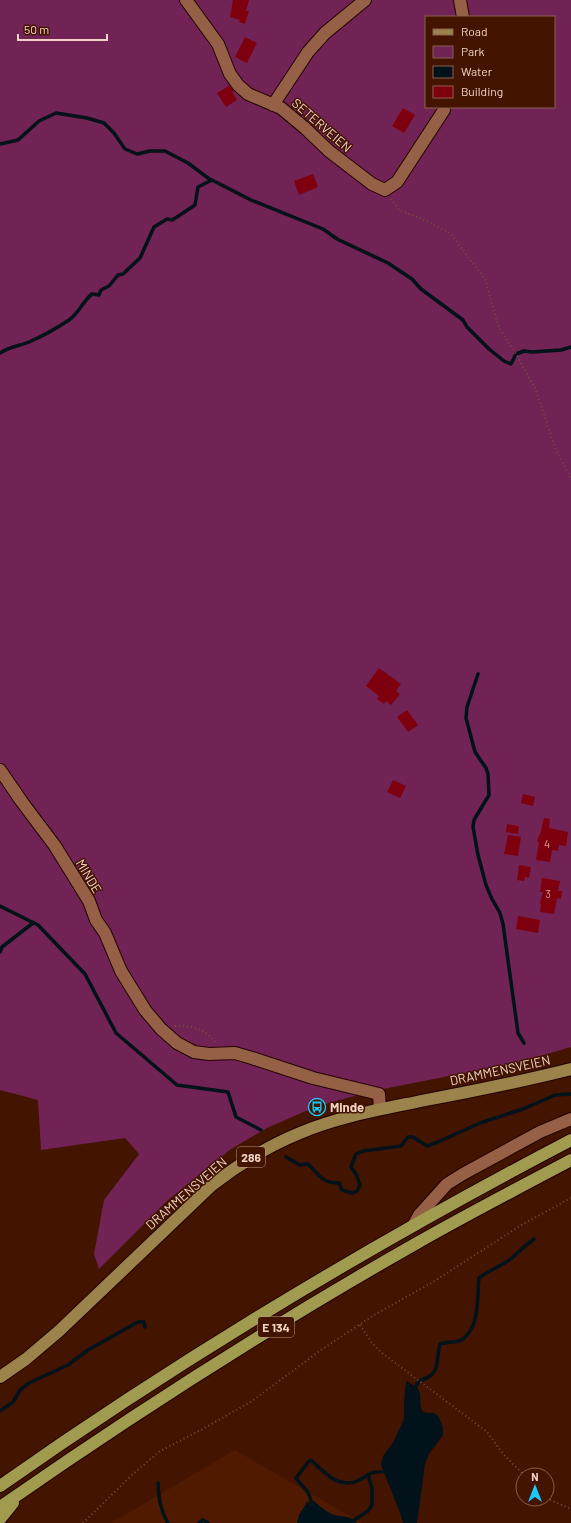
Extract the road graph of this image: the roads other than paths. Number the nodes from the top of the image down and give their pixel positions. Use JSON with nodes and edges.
{"nodes":[{"id":1,"x":186,"y":0,"type":"edge"},
{"id":2,"x":366,"y":0,"type":"edge"},
{"id":3,"x":460,"y":0,"type":"edge"},
{"id":4,"x":463,"y":16,"type":"edge"},
{"id":5,"x":273,"y":105,"type":"junction"},
{"id":6,"x":444,"y":110,"type":"dead end"},
{"id":7,"x":0,"y":770,"type":"edge"},
{"id":8,"x":571,"y":1069,"type":"edge"},
{"id":9,"x":380,"y":1109,"type":"junction"},
{"id":10,"x":571,"y":1119,"type":"edge"},
{"id":11,"x":571,"y":1140,"type":"edge"},
{"id":12,"x":571,"y":1160,"type":"edge"},
{"id":13,"x":412,"y":1226,"type":"junction"},
{"id":14,"x":0,"y":1377,"type":"edge"},
{"id":15,"x":0,"y":1486,"type":"edge"},
{"id":16,"x":23,"y":1492,"type":"junction"},
{"id":17,"x":0,"y":1507,"type":"edge"},
{"id":18,"x":0,"y":1519,"type":"edge"}],
"edges":[{"from":1,"to":5,"type":"street","name":"SETERVEIEN"},
{"from":2,"to":5,"type":"street"},
{"from":3,"to":4,"type":"street"},
{"from":5,"to":6,"type":"street","name":"SETERVEIEN"},
{"from":7,"to":9,"type":"street","name":"MINDE"},
{"from":8,"to":9,"type":"main road","name":"DRAMMENSVEIEN","number":"286"},
{"from":9,"to":14,"type":"main road","name":"DRAMMENSVEIEN","number":"286"},
{"from":10,"to":13,"type":"street"},
{"from":11,"to":13,"type":"highway","number":"E 134"},
{"from":12,"to":16,"type":"highway","number":"E 134"},
{"from":13,"to":15,"type":"highway","number":"E 134"},
{"from":16,"to":17,"type":"highway","number":"E 134"},
{"from":16,"to":18,"type":"highway","number":"E 134"}]}
